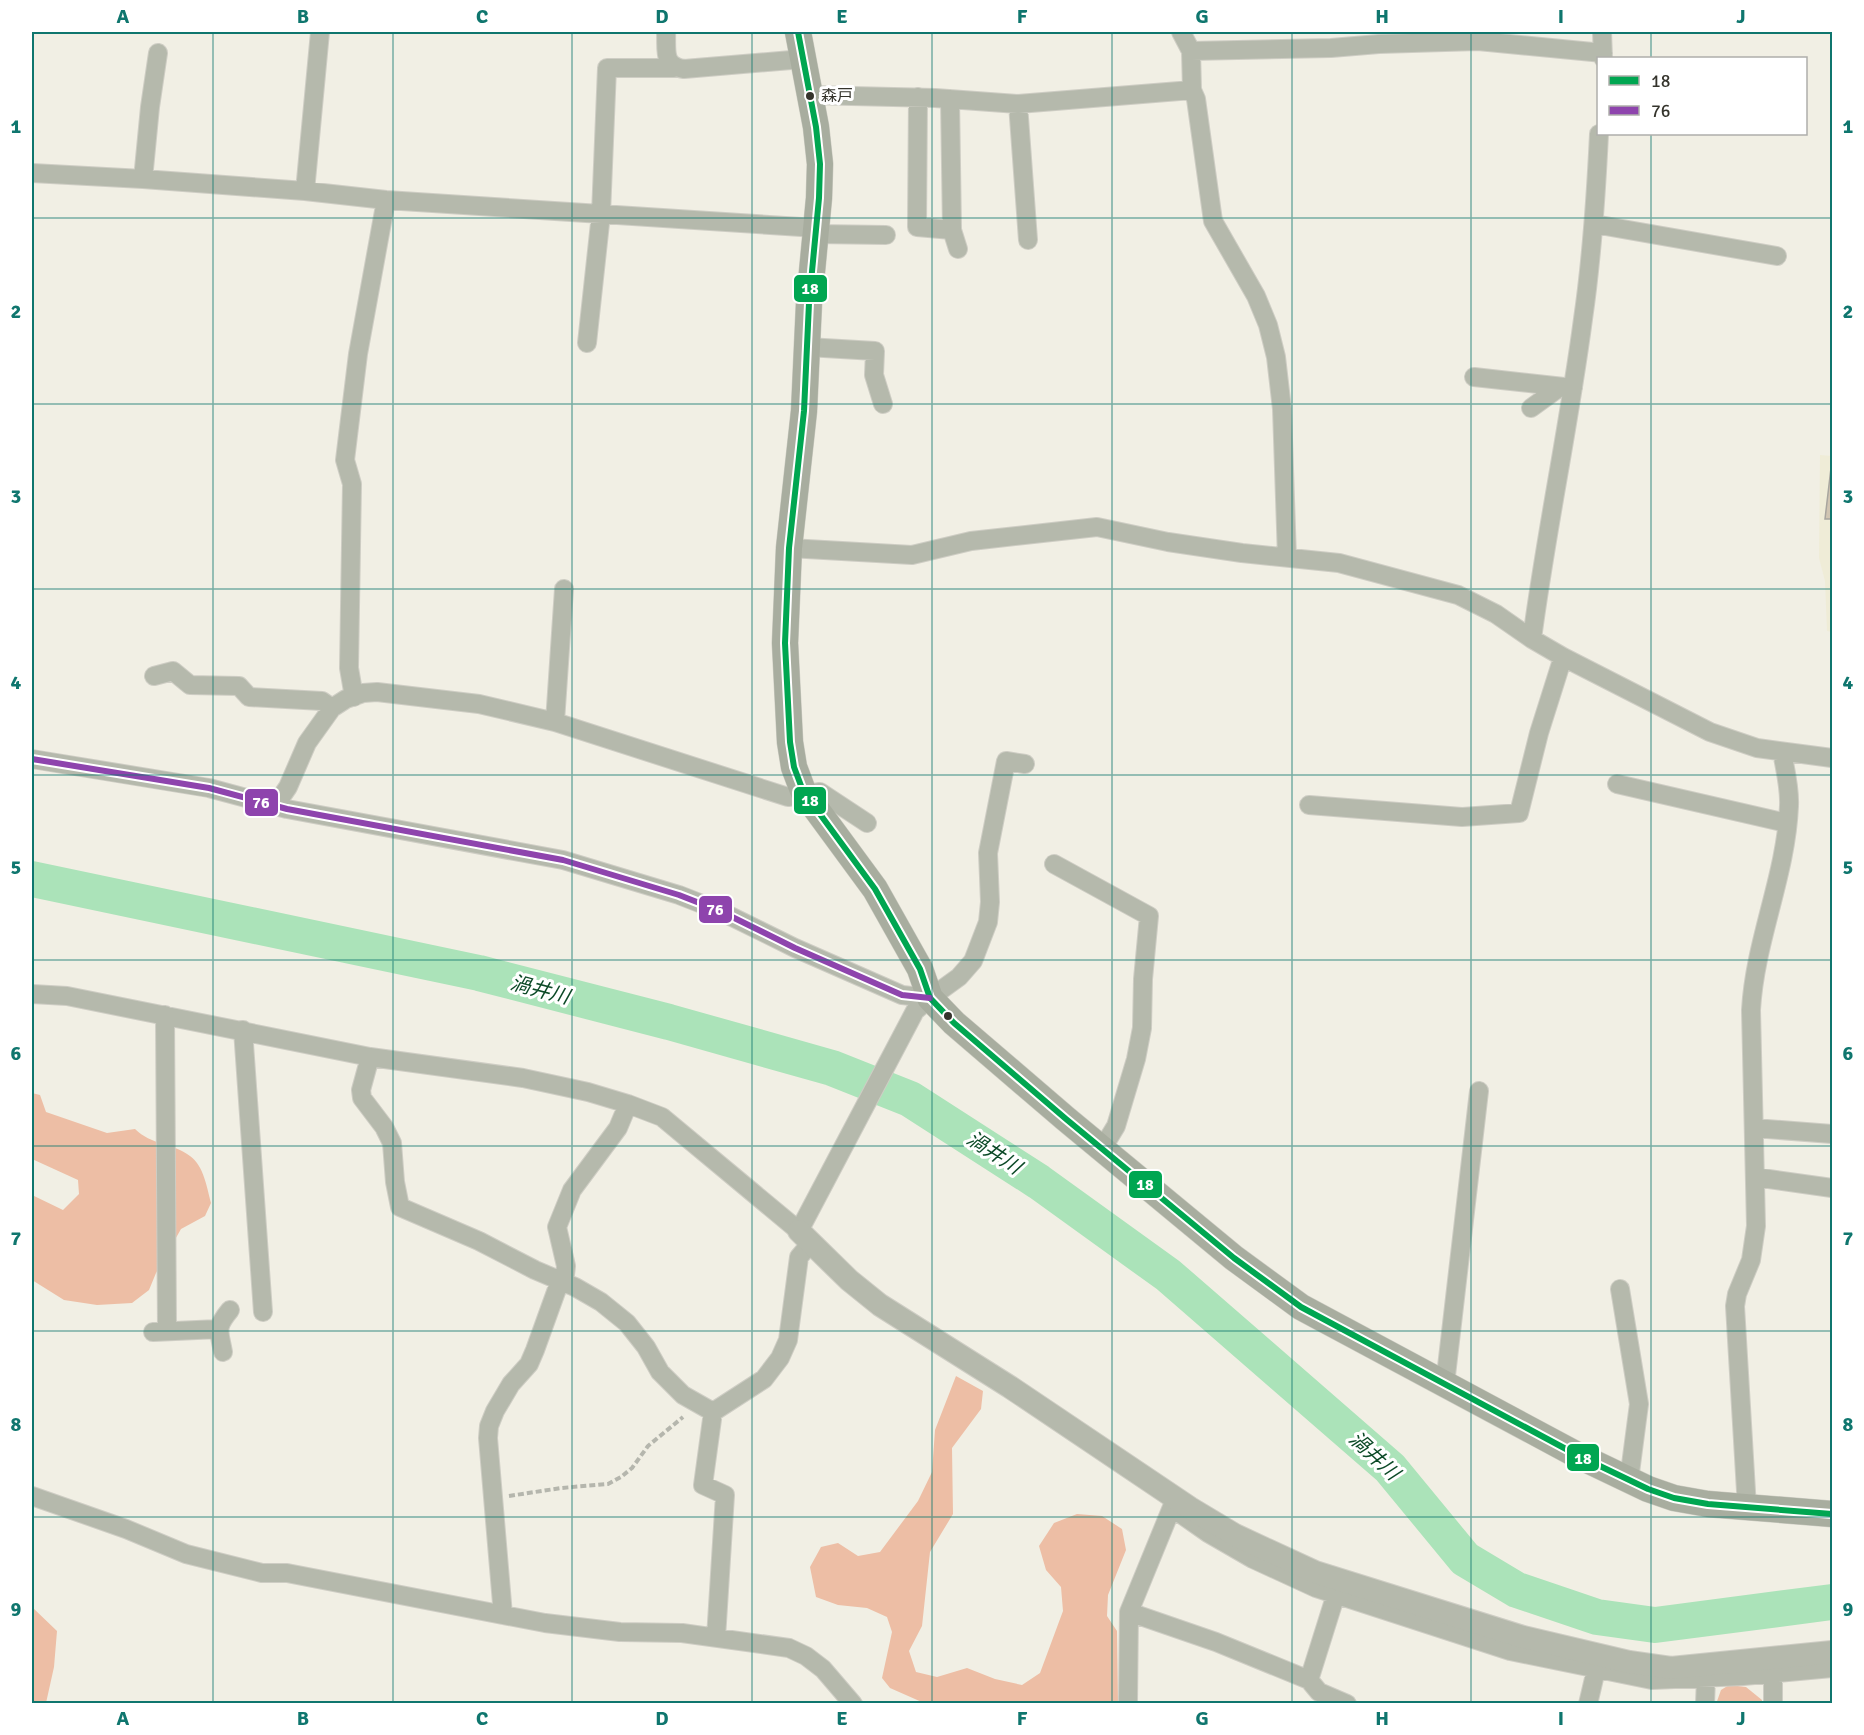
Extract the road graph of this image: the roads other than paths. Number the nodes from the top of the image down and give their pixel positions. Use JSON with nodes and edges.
{"nodes":[{"id":1,"x":320,"y":32,"type":"edge"},
{"id":2,"x":666,"y":32,"type":"edge"},
{"id":3,"x":798,"y":32,"type":"edge"},
{"id":4,"x":1181,"y":32,"type":"edge"},
{"id":5,"x":1602,"y":32,"type":"edge"},
{"id":6,"x":1191,"y":51,"type":"junction"},
{"id":7,"x":158,"y":53,"type":"dead end"},
{"id":8,"x":1603,"y":56,"type":"edge"},
{"id":9,"x":803,"y":59,"type":"junction"},
{"id":10,"x":674,"y":68,"type":"junction"},
{"id":11,"x":1192,"y":90,"type":"junction"},
{"id":12,"x":810,"y":95,"type":"junction"},
{"id":13,"x":918,"y":97,"type":"junction"},
{"id":14,"x":950,"y":99,"type":"junction"},
{"id":15,"x":1018,"y":104,"type":"junction"},
{"id":16,"x":1599,"y":135,"type":"edge"},
{"id":17,"x":32,"y":173,"type":"edge"},
{"id":18,"x":143,"y":178,"type":"junction"},
{"id":19,"x":305,"y":191,"type":"junction"},
{"id":20,"x":386,"y":200,"type":"junction"},
{"id":21,"x":601,"y":214,"type":"junction"},
{"id":22,"x":1594,"y":224,"type":"junction"},
{"id":23,"x":952,"y":230,"type":"junction"},
{"id":24,"x":817,"y":231,"type":"junction"},
{"id":25,"x":886,"y":235,"type":"dead end"},
{"id":26,"x":1028,"y":240,"type":"dead end"},
{"id":27,"x":958,"y":249,"type":"dead end"},
{"id":28,"x":1777,"y":256,"type":"dead end"},
{"id":29,"x":587,"y":343,"type":"dead end"},
{"id":30,"x":807,"y":347,"type":"junction"},
{"id":31,"x":1474,"y":377,"type":"dead end"},
{"id":32,"x":1567,"y":388,"type":"junction"},
{"id":33,"x":883,"y":404,"type":"dead end"},
{"id":34,"x":1531,"y":408,"type":"dead end"},
{"id":35,"x":789,"y":549,"type":"junction"},
{"id":36,"x":1287,"y":558,"type":"junction"},
{"id":37,"x":564,"y":589,"type":"dead end"},
{"id":38,"x":1532,"y":639,"type":"junction"},
{"id":39,"x":1563,"y":657,"type":"junction"},
{"id":40,"x":154,"y":676,"type":"dead end"},
{"id":41,"x":354,"y":696,"type":"junction"},
{"id":42,"x":332,"y":708,"type":"junction"},
{"id":43,"x":555,"y":722,"type":"junction"},
{"id":44,"x":1782,"y":752,"type":"junction"},
{"id":45,"x":1833,"y":758,"type":"edge"},
{"id":46,"x":32,"y":759,"type":"edge"},
{"id":47,"x":1025,"y":764,"type":"dead end"},
{"id":48,"x":1617,"y":784,"type":"dead end"},
{"id":49,"x":806,"y":796,"type":"junction"},
{"id":50,"x":1309,"y":805,"type":"dead end"},
{"id":51,"x":275,"y":806,"type":"junction"},
{"id":52,"x":867,"y":823,"type":"dead end"},
{"id":53,"x":1787,"y":823,"type":"junction"},
{"id":54,"x":1054,"y":864,"type":"dead end"},
{"id":55,"x":32,"y":994,"type":"edge"},
{"id":56,"x":922,"y":1004,"type":"junction"},
{"id":57,"x":165,"y":1015,"type":"junction"},
{"id":58,"x":243,"y":1030,"type":"junction"},
{"id":59,"x":370,"y":1057,"type":"junction"},
{"id":60,"x":1479,"y":1091,"type":"dead end"},
{"id":61,"x":628,"y":1104,"type":"junction"},
{"id":62,"x":1754,"y":1128,"type":"junction"},
{"id":63,"x":1833,"y":1134,"type":"edge"},
{"id":64,"x":1102,"y":1149,"type":"junction"},
{"id":65,"x":1755,"y":1177,"type":"junction"},
{"id":66,"x":1833,"y":1188,"type":"edge"},
{"id":67,"x":805,"y":1237,"type":"junction"},
{"id":68,"x":562,"y":1281,"type":"junction"},
{"id":69,"x":1620,"y":1289,"type":"dead end"},
{"id":70,"x":230,"y":1310,"type":"dead end"},
{"id":71,"x":262,"y":1312,"type":"dead end"},
{"id":72,"x":219,"y":1329,"type":"junction"},
{"id":73,"x":223,"y":1352,"type":"dead end"},
{"id":74,"x":1445,"y":1384,"type":"junction"},
{"id":75,"x":705,"y":1408,"type":"junction"},
{"id":76,"x":1138,"y":1473,"type":"junction"},
{"id":77,"x":1629,"y":1480,"type":"junction"},
{"id":78,"x":32,"y":1496,"type":"edge"},
{"id":79,"x":1172,"y":1507,"type":"junction"},
{"id":80,"x":1747,"y":1508,"type":"junction"},
{"id":81,"x":1833,"y":1514,"type":"edge"},
{"id":82,"x":1336,"y":1594,"type":"junction"},
{"id":83,"x":1129,"y":1612,"type":"junction"},
{"id":84,"x":504,"y":1615,"type":"junction"},
{"id":85,"x":716,"y":1638,"type":"junction"},
{"id":86,"x":1833,"y":1652,"type":"edge"},
{"id":87,"x":1833,"y":1668,"type":"edge"},
{"id":88,"x":1596,"y":1670,"type":"junction"},
{"id":89,"x":1773,"y":1673,"type":"junction"},
{"id":90,"x":1706,"y":1678,"type":"junction"},
{"id":91,"x":1309,"y":1680,"type":"junction"},
{"id":92,"x":853,"y":1704,"type":"edge"},
{"id":93,"x":1128,"y":1704,"type":"edge"},
{"id":94,"x":1347,"y":1704,"type":"edge"},
{"id":95,"x":1587,"y":1704,"type":"edge"},
{"id":96,"x":1705,"y":1704,"type":"edge"},
{"id":97,"x":1773,"y":1704,"type":"edge"}],
"edges":[{"from":1,"to":19,"type":"street"},
{"from":2,"to":10,"type":"street"},
{"from":3,"to":9,"type":"main road"},
{"from":4,"to":6,"type":"street"},
{"from":5,"to":8,"type":"street"},
{"from":6,"to":8,"type":"street"},
{"from":6,"to":11,"type":"street"},
{"from":7,"to":18,"type":"street"},
{"from":9,"to":10,"type":"street"},
{"from":9,"to":12,"type":"main road"},
{"from":10,"to":21,"type":"street"},
{"from":11,"to":15,"type":"street"},
{"from":11,"to":36,"type":"street"},
{"from":12,"to":13,"type":"street"},
{"from":12,"to":24,"type":"main road"},
{"from":13,"to":14,"type":"street"},
{"from":13,"to":23,"type":"street"},
{"from":14,"to":15,"type":"street"},
{"from":14,"to":23,"type":"street"},
{"from":15,"to":26,"type":"street"},
{"from":16,"to":22,"type":"street"},
{"from":17,"to":18,"type":"street"},
{"from":18,"to":19,"type":"street"},
{"from":19,"to":20,"type":"street"},
{"from":20,"to":21,"type":"street"},
{"from":20,"to":41,"type":"street"},
{"from":21,"to":24,"type":"street"},
{"from":21,"to":29,"type":"street"},
{"from":22,"to":28,"type":"street"},
{"from":22,"to":32,"type":"street"},
{"from":23,"to":27,"type":"street"},
{"from":24,"to":25,"type":"street"},
{"from":24,"to":30,"type":"main road"},
{"from":30,"to":33,"type":"street"},
{"from":30,"to":35,"type":"main road"},
{"from":31,"to":32,"type":"street"},
{"from":32,"to":34,"type":"street"},
{"from":32,"to":38,"type":"street"},
{"from":35,"to":36,"type":"street"},
{"from":35,"to":49,"type":"main road"},
{"from":36,"to":38,"type":"street"},
{"from":37,"to":43,"type":"street"},
{"from":38,"to":39,"type":"street"},
{"from":39,"to":44,"type":"street"},
{"from":39,"to":50,"type":"street"},
{"from":40,"to":42,"type":"street"},
{"from":41,"to":42,"type":"street"},
{"from":41,"to":43,"type":"street"},
{"from":42,"to":51,"type":"street"},
{"from":43,"to":49,"type":"street"},
{"from":44,"to":45,"type":"street"},
{"from":44,"to":53,"type":"street"},
{"from":46,"to":51,"type":"street"},
{"from":47,"to":56,"type":"street"},
{"from":48,"to":53,"type":"street"},
{"from":49,"to":52,"type":"street"},
{"from":49,"to":56,"type":"main road"},
{"from":51,"to":56,"type":"street"},
{"from":53,"to":62,"type":"street"},
{"from":54,"to":64,"type":"street"},
{"from":55,"to":57,"type":"street"},
{"from":56,"to":64,"type":"main road"},
{"from":56,"to":67,"type":"street"},
{"from":57,"to":58,"type":"street"},
{"from":57,"to":72,"type":"street"},
{"from":58,"to":59,"type":"street"},
{"from":58,"to":71,"type":"street"},
{"from":59,"to":61,"type":"street"},
{"from":59,"to":68,"type":"street"},
{"from":60,"to":74,"type":"street"},
{"from":61,"to":67,"type":"street"},
{"from":61,"to":68,"type":"street"},
{"from":62,"to":63,"type":"street"},
{"from":62,"to":65,"type":"street"},
{"from":64,"to":74,"type":"main road"},
{"from":65,"to":66,"type":"street"},
{"from":65,"to":80,"type":"street"},
{"from":67,"to":75,"type":"street"},
{"from":67,"to":76,"type":"street"},
{"from":68,"to":75,"type":"street"},
{"from":68,"to":84,"type":"street"},
{"from":69,"to":77,"type":"street"},
{"from":70,"to":72,"type":"street"},
{"from":72,"to":73,"type":"street"},
{"from":74,"to":77,"type":"main road"},
{"from":75,"to":85,"type":"street"},
{"from":76,"to":79,"type":"street"},
{"from":76,"to":86,"type":"street"},
{"from":77,"to":80,"type":"main road"},
{"from":78,"to":84,"type":"street"},
{"from":79,"to":82,"type":"street"},
{"from":79,"to":83,"type":"street"},
{"from":80,"to":81,"type":"main road"},
{"from":82,"to":88,"type":"street"},
{"from":82,"to":91,"type":"street"},
{"from":83,"to":91,"type":"street"},
{"from":83,"to":93,"type":"street"},
{"from":84,"to":85,"type":"street"},
{"from":85,"to":92,"type":"street"},
{"from":87,"to":89,"type":"street"},
{"from":88,"to":90,"type":"street"},
{"from":88,"to":95,"type":"street"},
{"from":89,"to":90,"type":"street"},
{"from":89,"to":97,"type":"street"},
{"from":90,"to":96,"type":"street"},
{"from":91,"to":94,"type":"street"}]}
